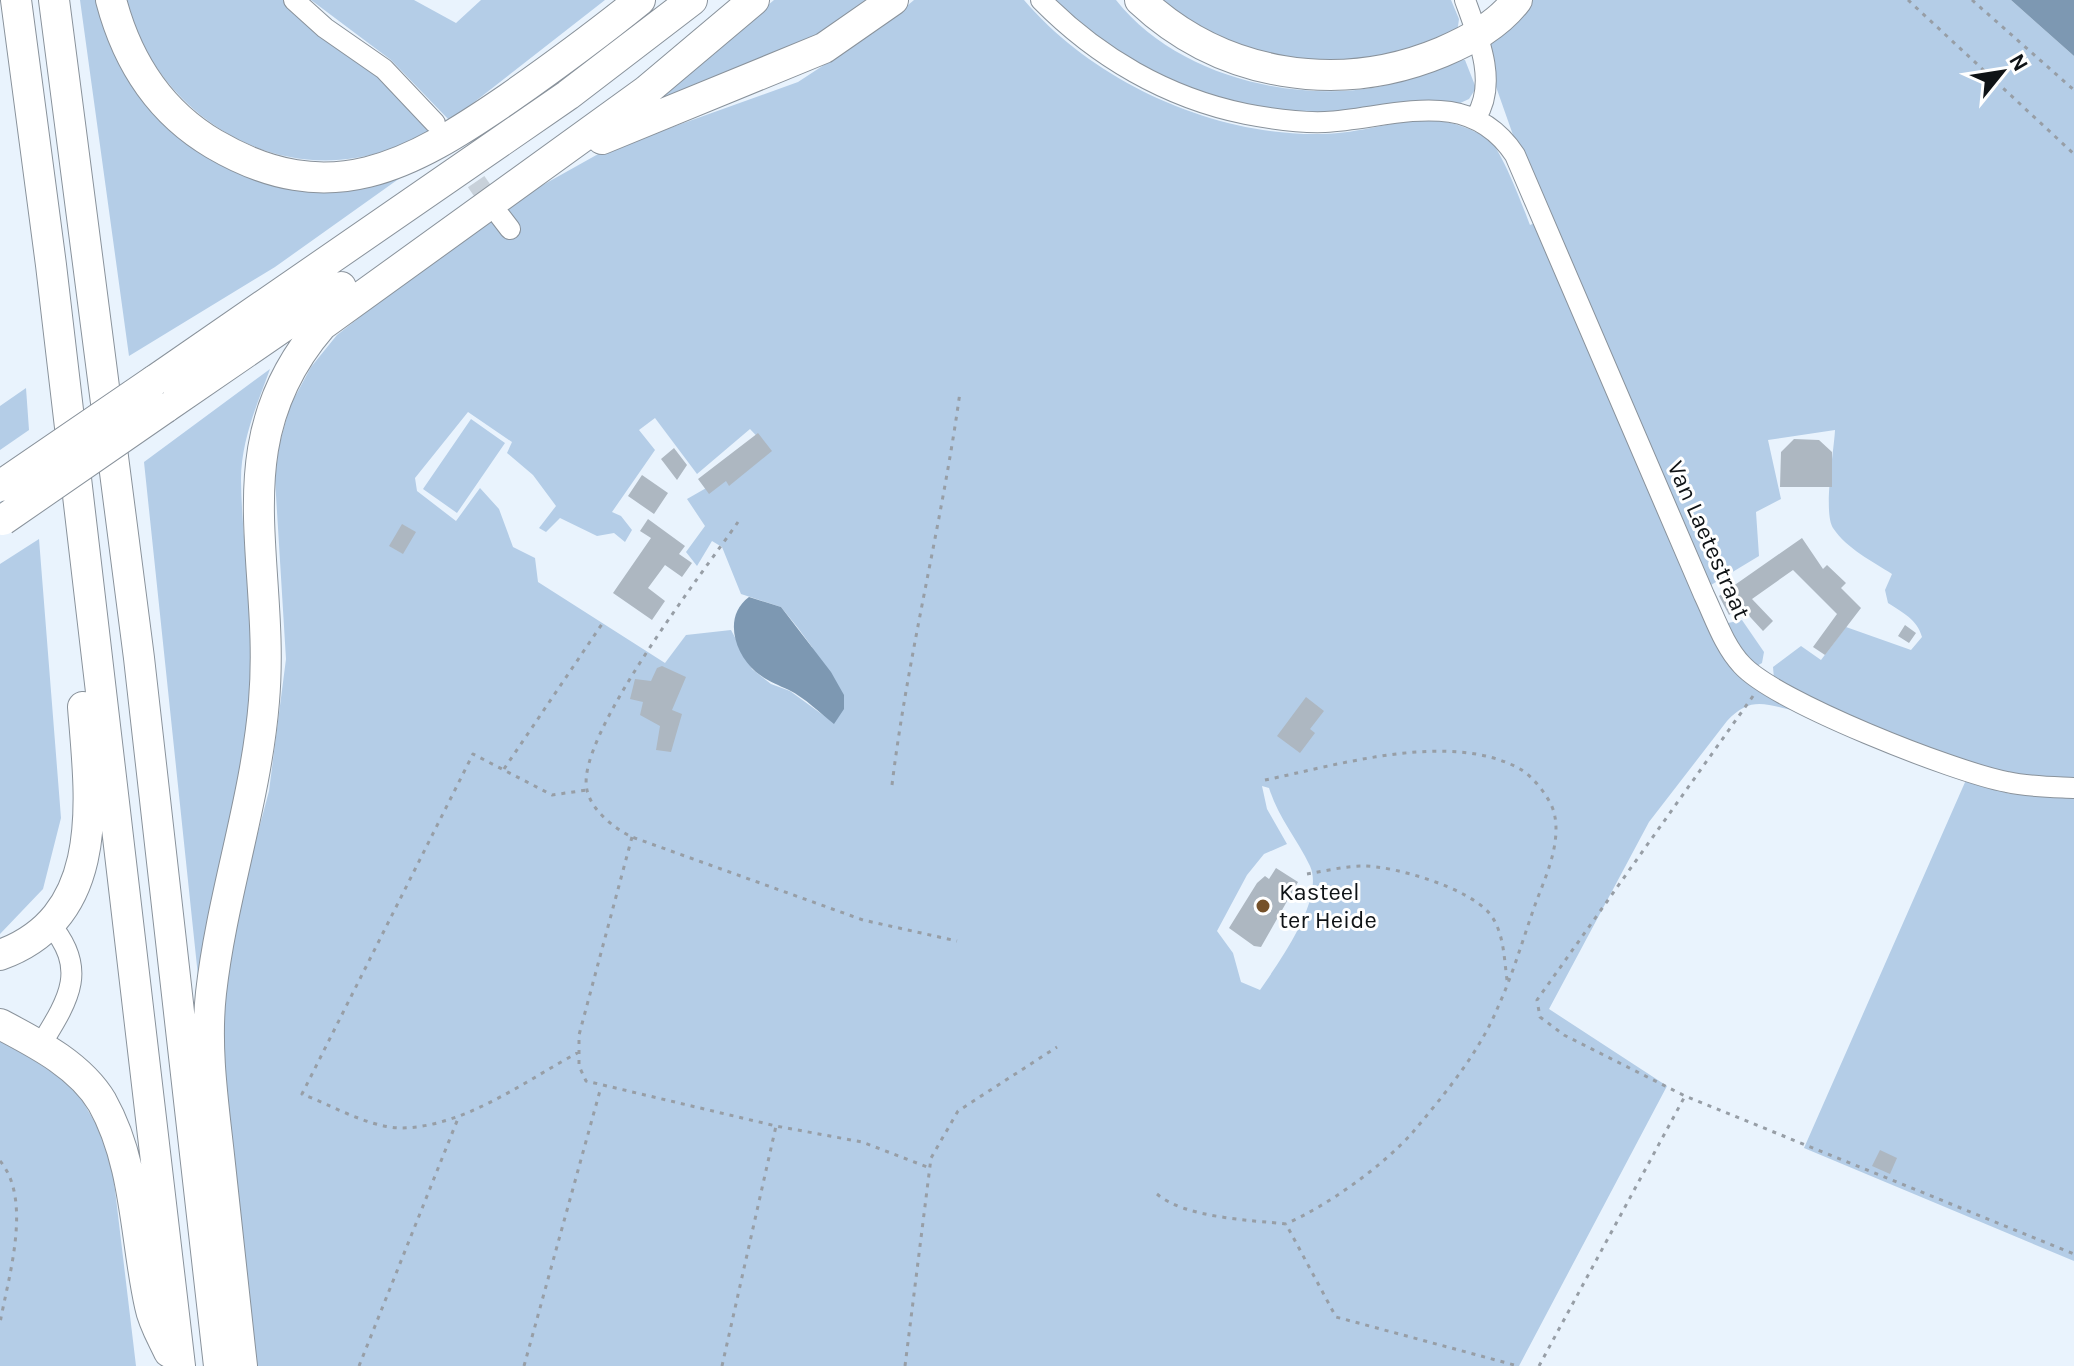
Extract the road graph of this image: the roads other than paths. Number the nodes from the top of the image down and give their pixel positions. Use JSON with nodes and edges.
{"nodes":[{"id":1,"x":3,"y":0,"type":"edge"},
{"id":2,"x":16,"y":0,"type":"edge"},
{"id":3,"x":54,"y":0,"type":"edge"},
{"id":4,"x":111,"y":0,"type":"edge"},
{"id":5,"x":294,"y":0,"type":"edge"},
{"id":6,"x":640,"y":0,"type":"edge"},
{"id":7,"x":692,"y":0,"type":"edge"},
{"id":8,"x":731,"y":0,"type":"edge"},
{"id":9,"x":754,"y":0,"type":"edge"},
{"id":10,"x":893,"y":0,"type":"edge"},
{"id":11,"x":1041,"y":0,"type":"edge"},
{"id":12,"x":1140,"y":0,"type":"edge"},
{"id":13,"x":1465,"y":0,"type":"edge"},
{"id":14,"x":1517,"y":0,"type":"edge"},
{"id":15,"x":1476,"y":37,"type":"junction"},
{"id":16,"x":1476,"y":117,"type":"junction"},
{"id":17,"x":435,"y":123,"type":"dead end"},
{"id":18,"x":546,"y":166,"type":"junction"},
{"id":19,"x":160,"y":394,"type":"junction"},
{"id":20,"x":0,"y":486,"type":"edge"},
{"id":21,"x":2,"y":522,"type":"edge"},
{"id":22,"x":2074,"y":788,"type":"edge"},
{"id":23,"x":49,"y":923,"type":"junction"},
{"id":24,"x":0,"y":955,"type":"edge"},
{"id":25,"x":0,"y":1024,"type":"edge"},
{"id":26,"x":40,"y":1046,"type":"junction"},
{"id":27,"x":178,"y":1366,"type":"edge"},
{"id":28,"x":219,"y":1366,"type":"edge"},
{"id":29,"x":242,"y":1366,"type":"edge"}],
"edges":[{"from":1,"to":23,"type":"highway"},
{"from":2,"to":27,"type":"highway"},
{"from":3,"to":28,"type":"highway"},
{"from":4,"to":6,"type":"highway"},
{"from":5,"to":17,"type":"street"},
{"from":7,"to":19,"type":"highway"},
{"from":8,"to":19,"type":"highway"},
{"from":9,"to":18,"type":"highway"},
{"from":10,"to":18,"type":"highway"},
{"from":11,"to":16,"type":"street","name":"Van Laetestraat"},
{"from":12,"to":15,"type":"highway"},
{"from":13,"to":15,"type":"street"},
{"from":14,"to":15,"type":"highway"},
{"from":15,"to":16,"type":"street"},
{"from":16,"to":22,"type":"street","name":"Van Laetestraat"},
{"from":18,"to":29,"type":"highway"},
{"from":19,"to":20,"type":"highway","bridge":true},
{"from":19,"to":21,"type":"highway","bridge":true},
{"from":23,"to":24,"type":"highway"},
{"from":23,"to":26,"type":"street"},
{"from":25,"to":26,"type":"highway"},
{"from":26,"to":27,"type":"highway"}]}
